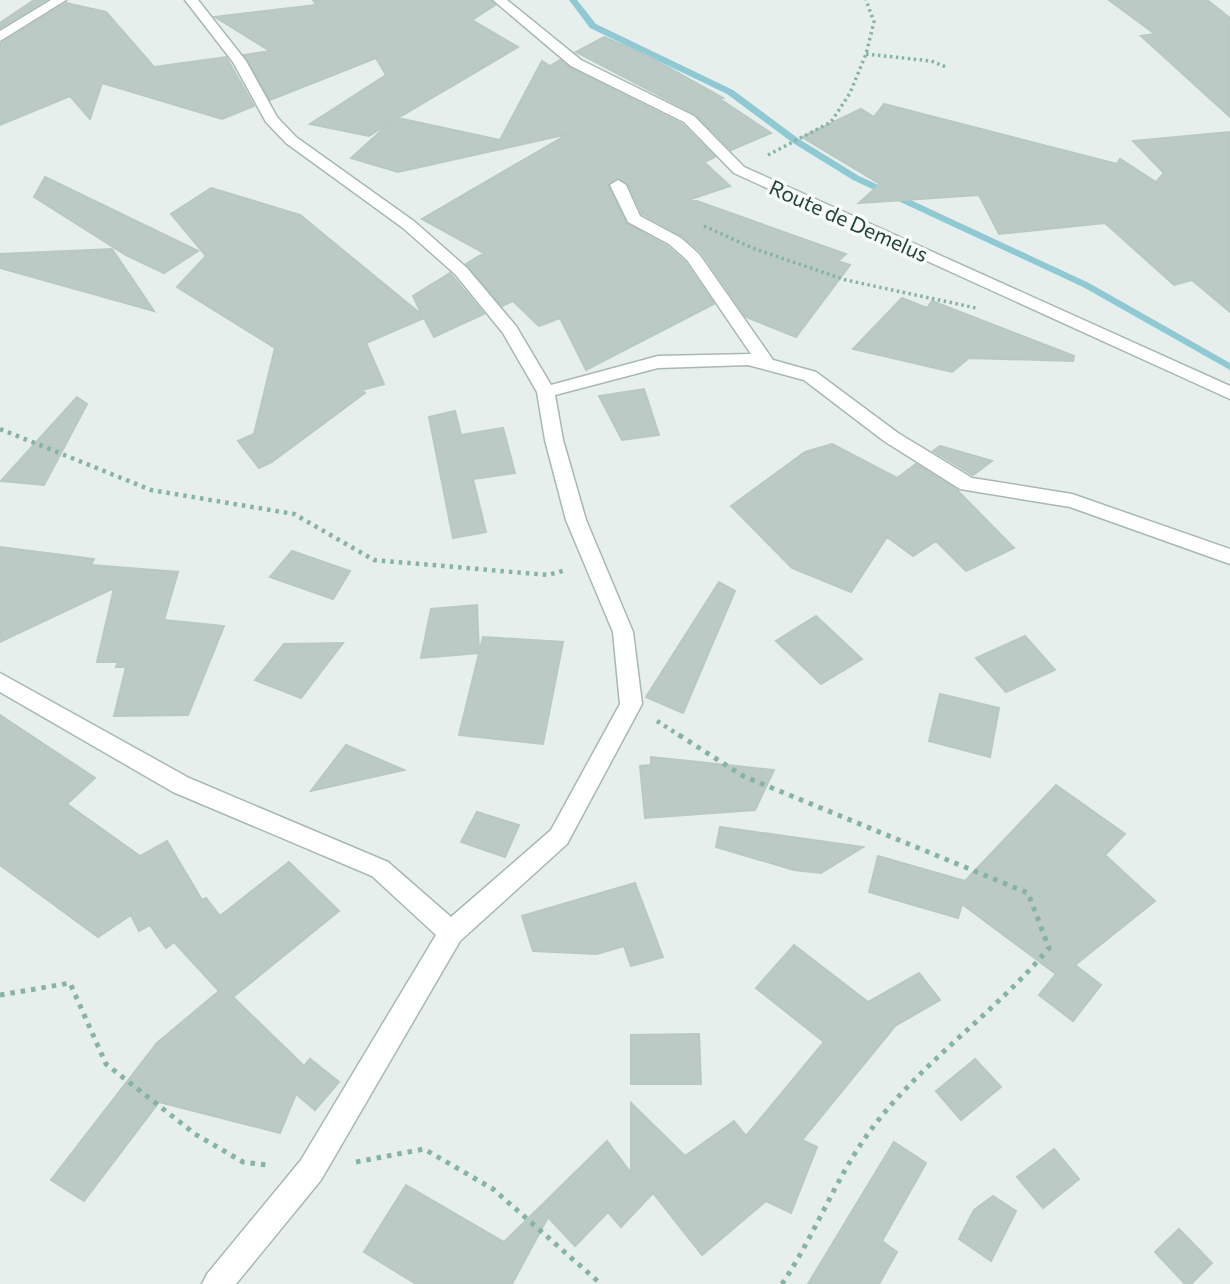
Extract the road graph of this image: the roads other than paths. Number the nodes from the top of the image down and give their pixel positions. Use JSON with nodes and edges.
{"nodes":[{"id":1,"x":60,"y":0,"type":"edge"},
{"id":2,"x":191,"y":0,"type":"edge"},
{"id":3,"x":499,"y":0,"type":"edge"},
{"id":4,"x":0,"y":37,"type":"edge"},
{"id":5,"x":618,"y":185,"type":"dead end"},
{"id":6,"x":767,"y":364,"type":"junction"},
{"id":7,"x":546,"y":391,"type":"junction"},
{"id":8,"x":1230,"y":393,"type":"edge"},
{"id":9,"x":1230,"y":557,"type":"edge"},
{"id":10,"x":0,"y":682,"type":"edge"},
{"id":11,"x":451,"y":933,"type":"junction"},
{"id":12,"x":217,"y":1284,"type":"edge"}],
"edges":[{"from":1,"to":4,"type":"street"},
{"from":2,"to":7,"type":"street"},
{"from":3,"to":8,"type":"street","name":"Route de Demelus"},
{"from":5,"to":6,"type":"street"},
{"from":6,"to":7,"type":"street"},
{"from":6,"to":9,"type":"street"},
{"from":7,"to":11,"type":"street"},
{"from":10,"to":11,"type":"street"},
{"from":11,"to":12,"type":"street"}]}
